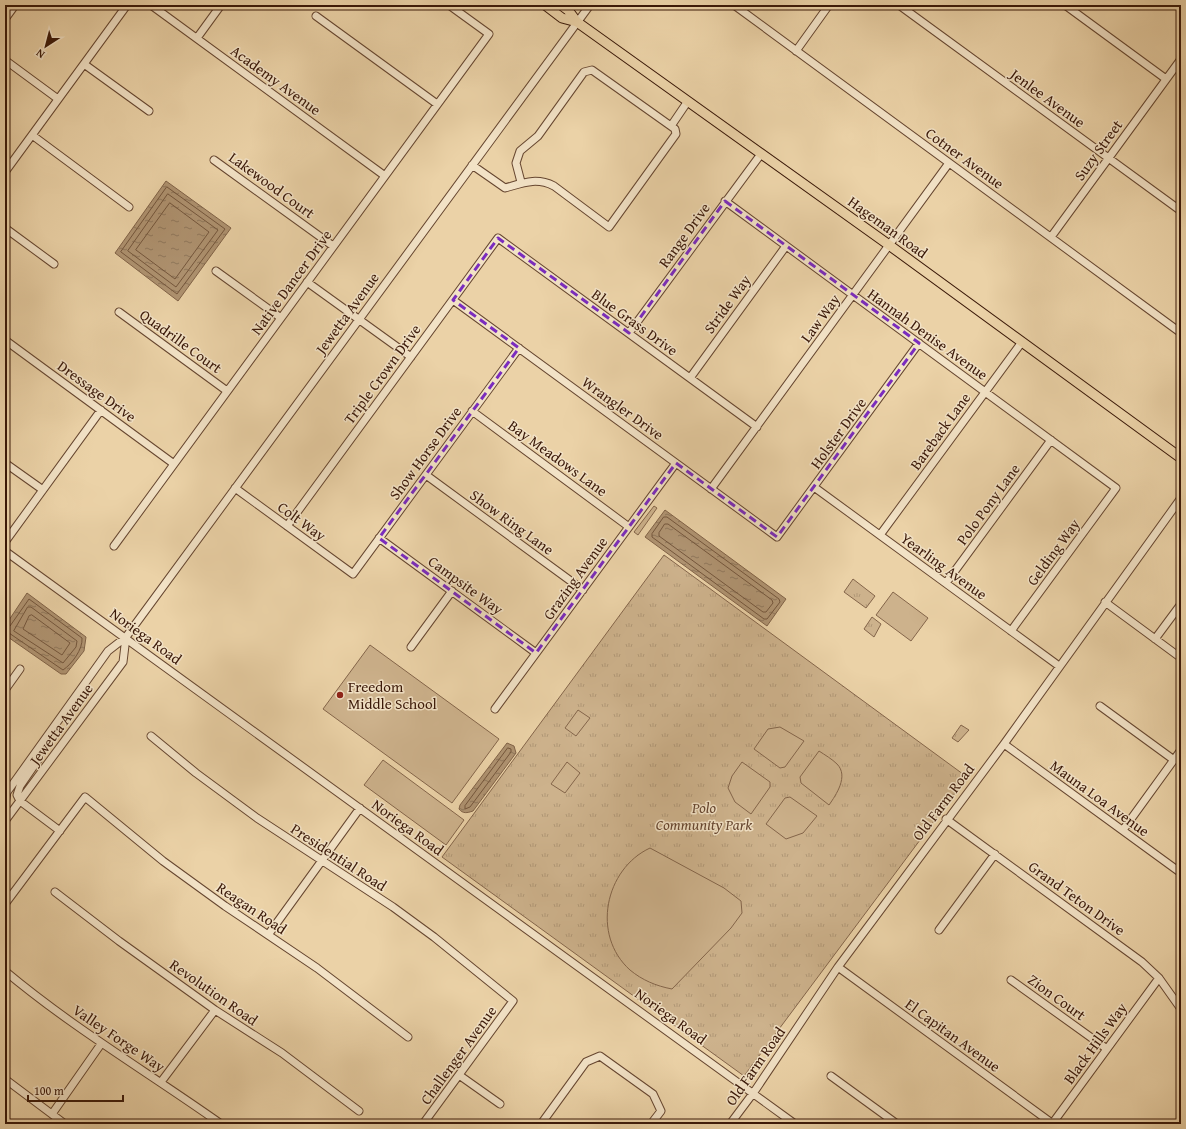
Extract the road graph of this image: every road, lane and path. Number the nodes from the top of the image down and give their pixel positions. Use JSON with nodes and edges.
{"nodes":[{"id":1,"x":127,"y":5,"type":"edge"},
{"id":2,"x":151,"y":5,"type":"edge"},
{"id":3,"x":221,"y":5,"type":"edge"},
{"id":4,"x":449,"y":5,"type":"edge"},
{"id":5,"x":545,"y":5,"type":"edge"},
{"id":6,"x":561,"y":5,"type":"edge"},
{"id":7,"x":590,"y":5,"type":"edge"},
{"id":8,"x":734,"y":5,"type":"edge"},
{"id":9,"x":829,"y":5,"type":"edge"},
{"id":10,"x":899,"y":5,"type":"edge"},
{"id":11,"x":1065,"y":5,"type":"edge"},
{"id":12,"x":13,"y":8,"type":"dead end"},
{"id":13,"x":316,"y":16,"type":"dead end"},
{"id":14,"x":5,"y":19,"type":"edge"},
{"id":15,"x":577,"y":22,"type":"junction"},
{"id":16,"x":197,"y":38,"type":"junction"},
{"id":17,"x":796,"y":51,"type":"junction"},
{"id":18,"x":1181,"y":59,"type":"edge"},
{"id":19,"x":5,"y":60,"type":"edge"},
{"id":20,"x":84,"y":64,"type":"junction"},
{"id":21,"x":1166,"y":79,"type":"junction"},
{"id":22,"x":58,"y":99,"type":"junction"},
{"id":23,"x":688,"y":101,"type":"junction"},
{"id":24,"x":437,"y":104,"type":"junction"},
{"id":25,"x":149,"y":111,"type":"dead end"},
{"id":26,"x":671,"y":126,"type":"junction"},
{"id":27,"x":32,"y":136,"type":"junction"},
{"id":28,"x":761,"y":154,"type":"junction"},
{"id":29,"x":1108,"y":158,"type":"junction"},
{"id":30,"x":214,"y":160,"type":"dead end"},
{"id":31,"x":949,"y":163,"type":"junction"},
{"id":32,"x":472,"y":165,"type":"junction"},
{"id":33,"x":5,"y":172,"type":"edge"},
{"id":34,"x":385,"y":176,"type":"junction"},
{"id":35,"x":521,"y":182,"type":"junction"},
{"id":36,"x":725,"y":201,"type":"junction"},
{"id":37,"x":129,"y":207,"type":"dead end"},
{"id":38,"x":1181,"y":211,"type":"edge"},
{"id":39,"x":5,"y":228,"type":"edge"},
{"id":40,"x":1051,"y":237,"type":"junction"},
{"id":41,"x":498,"y":238,"type":"joint"},
{"id":42,"x":889,"y":245,"type":"junction"},
{"id":43,"x":333,"y":246,"type":"junction"},
{"id":44,"x":786,"y":246,"type":"junction"},
{"id":45,"x":54,"y":264,"type":"dead end"},
{"id":46,"x":216,"y":271,"type":"dead end"},
{"id":47,"x":307,"y":282,"type":"junction"},
{"id":48,"x":853,"y":295,"type":"junction"},
{"id":49,"x":453,"y":300,"type":"junction"},
{"id":50,"x":119,"y":312,"type":"dead end"},
{"id":51,"x":280,"y":318,"type":"junction"},
{"id":52,"x":359,"y":320,"type":"junction"},
{"id":53,"x":1181,"y":332,"type":"edge"},
{"id":54,"x":629,"y":333,"type":"junction"},
{"id":55,"x":5,"y":340,"type":"edge"},
{"id":56,"x":1022,"y":342,"type":"junction"},
{"id":57,"x":919,"y":343,"type":"junction"},
{"id":58,"x":519,"y":348,"type":"junction"},
{"id":59,"x":411,"y":357,"type":"junction"},
{"id":60,"x":690,"y":378,"type":"junction"},
{"id":61,"x":227,"y":391,"type":"junction"},
{"id":62,"x":985,"y":391,"type":"junction"},
{"id":63,"x":101,"y":410,"type":"junction"},
{"id":64,"x":472,"y":411,"type":"junction"},
{"id":65,"x":757,"y":427,"type":"junction"},
{"id":66,"x":1051,"y":440,"type":"junction"},
{"id":67,"x":1181,"y":458,"type":"edge"},
{"id":68,"x":5,"y":463,"type":"edge"},
{"id":69,"x":676,"y":463,"type":"junction"},
{"id":70,"x":174,"y":464,"type":"junction"},
{"id":71,"x":426,"y":475,"type":"junction"},
{"id":72,"x":814,"y":487,"type":"junction"},
{"id":73,"x":235,"y":488,"type":"junction"},
{"id":74,"x":1116,"y":488,"type":"joint"},
{"id":75,"x":711,"y":489,"type":"junction"},
{"id":76,"x":43,"y":490,"type":"junction"},
{"id":77,"x":1181,"y":498,"type":"edge"},
{"id":78,"x":287,"y":526,"type":"junction"},
{"id":79,"x":629,"y":526,"type":"junction"},
{"id":80,"x":880,"y":535,"type":"junction"},
{"id":81,"x":777,"y":537,"type":"joint"},
{"id":82,"x":379,"y":538,"type":"junction"},
{"id":83,"x":5,"y":542,"type":"edge"},
{"id":84,"x":114,"y":546,"type":"dead end"},
{"id":85,"x":5,"y":552,"type":"edge"},
{"id":86,"x":353,"y":574,"type":"joint"},
{"id":87,"x":946,"y":583,"type":"junction"},
{"id":88,"x":583,"y":590,"type":"junction"},
{"id":89,"x":452,"y":591,"type":"junction"},
{"id":90,"x":1105,"y":602,"type":"junction"},
{"id":91,"x":1181,"y":604,"type":"edge"},
{"id":92,"x":1012,"y":631,"type":"junction"},
{"id":93,"x":126,"y":638,"type":"junction"},
{"id":94,"x":1155,"y":639,"type":"junction"},
{"id":95,"x":411,"y":647,"type":"dead end"},
{"id":96,"x":536,"y":653,"type":"junction"},
{"id":97,"x":1181,"y":658,"type":"edge"},
{"id":98,"x":1059,"y":666,"type":"junction"},
{"id":99,"x":20,"y":669,"type":"dead end"},
{"id":100,"x":5,"y":690,"type":"edge"},
{"id":101,"x":1100,"y":706,"type":"dead end"},
{"id":102,"x":496,"y":709,"type":"dead end"},
{"id":103,"x":150,"y":736,"type":"dead end"},
{"id":104,"x":43,"y":742,"type":"junction"},
{"id":105,"x":1004,"y":744,"type":"junction"},
{"id":106,"x":1181,"y":750,"type":"edge"},
{"id":107,"x":1174,"y":760,"type":"junction"},
{"id":108,"x":6,"y":792,"type":"edge"},
{"id":109,"x":20,"y":801,"type":"junction"},
{"id":110,"x":5,"y":805,"type":"edge"},
{"id":111,"x":360,"y":808,"type":"junction"},
{"id":112,"x":946,"y":819,"type":"junction"},
{"id":113,"x":5,"y":821,"type":"edge"},
{"id":114,"x":1123,"y":830,"type":"junction"},
{"id":115,"x":60,"y":831,"type":"junction"},
{"id":116,"x":994,"y":854,"type":"junction"},
{"id":117,"x":322,"y":861,"type":"junction"},
{"id":118,"x":1181,"y":873,"type":"edge"},
{"id":119,"x":55,"y":892,"type":"dead end"},
{"id":120,"x":5,"y":904,"type":"edge"},
{"id":121,"x":939,"y":930,"type":"dead end"},
{"id":122,"x":268,"y":935,"type":"junction"},
{"id":123,"x":838,"y":967,"type":"junction"},
{"id":124,"x":5,"y":971,"type":"edge"},
{"id":125,"x":1159,"y":978,"type":"junction"},
{"id":126,"x":1011,"y":980,"type":"dead end"},
{"id":127,"x":513,"y":1001,"type":"joint"},
{"id":128,"x":1181,"y":1009,"type":"edge"},
{"id":129,"x":215,"y":1010,"type":"junction"},
{"id":130,"x":408,"y":1036,"type":"dead end"},
{"id":131,"x":101,"y":1044,"type":"junction"},
{"id":132,"x":1106,"y":1050,"type":"junction"},
{"id":133,"x":460,"y":1074,"type":"junction"},
{"id":134,"x":831,"y":1076,"type":"dead end"},
{"id":135,"x":5,"y":1079,"type":"edge"},
{"id":136,"x":161,"y":1082,"type":"junction"},
{"id":137,"x":754,"y":1092,"type":"junction"},
{"id":138,"x":500,"y":1104,"type":"dead end"},
{"id":139,"x":359,"y":1111,"type":"dead end"},
{"id":140,"x":52,"y":1114,"type":"junction"},
{"id":141,"x":893,"y":1123,"type":"edge"},
{"id":142,"x":65,"y":1124,"type":"edge"},
{"id":143,"x":221,"y":1124,"type":"edge"},
{"id":144,"x":423,"y":1124,"type":"edge"},
{"id":145,"x":541,"y":1124,"type":"edge"},
{"id":146,"x":651,"y":1124,"type":"edge"},
{"id":147,"x":730,"y":1124,"type":"edge"},
{"id":148,"x":795,"y":1124,"type":"edge"},
{"id":149,"x":1052,"y":1124,"type":"edge"}],
"edges":[{"from":1,"to":20,"type":"street"},
{"from":2,"to":16,"type":"street","name":"Academy Avenue"},
{"from":3,"to":16,"type":"street"},
{"from":4,"to":24,"type":"street","name":"Native Dancer Drive"},
{"from":5,"to":15,"type":"main road","name":"Hageman Road"},
{"from":6,"to":15,"type":"main road","name":"Hageman Road"},
{"from":7,"to":15,"type":"street","name":"Jewetta Avenue"},
{"from":8,"to":17,"type":"street","name":"Cotner Avenue"},
{"from":9,"to":17,"type":"street"},
{"from":10,"to":29,"type":"street","name":"Jenlee Avenue"},
{"from":11,"to":21,"type":"street"},
{"from":12,"to":14,"type":"street"},
{"from":13,"to":24,"type":"street"},
{"from":15,"to":23,"type":"main road","name":"Hageman Road"},
{"from":15,"to":32,"type":"street","name":"Jewetta Avenue"},
{"from":16,"to":34,"type":"street","name":"Academy Avenue"},
{"from":17,"to":31,"type":"street","name":"Cotner Avenue"},
{"from":18,"to":21,"type":"street","name":"Suzy Street"},
{"from":19,"to":22,"type":"street"},
{"from":20,"to":22,"type":"street"},
{"from":20,"to":25,"type":"street"},
{"from":21,"to":29,"type":"street","name":"Suzy Street"},
{"from":22,"to":27,"type":"street"},
{"from":23,"to":26,"type":"street"},
{"from":23,"to":28,"type":"main road","name":"Hageman Road"},
{"from":24,"to":34,"type":"street","name":"Native Dancer Drive"},
{"from":26,"to":35,"type":"street"},
{"from":26,"to":35,"type":"street"},
{"from":27,"to":33,"type":"street"},
{"from":27,"to":37,"type":"street"},
{"from":28,"to":36,"type":"street","name":"Range Drive"},
{"from":28,"to":42,"type":"main road","name":"Hageman Road"},
{"from":29,"to":38,"type":"street","name":"Jenlee Avenue"},
{"from":29,"to":40,"type":"street","name":"Suzy Street"},
{"from":30,"to":43,"type":"street","name":"Lakewood Court"},
{"from":31,"to":40,"type":"street","name":"Cotner Avenue"},
{"from":31,"to":42,"type":"street","name":"Law Way"},
{"from":32,"to":35,"type":"street"},
{"from":32,"to":52,"type":"street","name":"Jewetta Avenue"},
{"from":34,"to":43,"type":"street","name":"Native Dancer Drive"},
{"from":36,"to":44,"type":"street","name":"Hannah Denise Avenue"},
{"from":36,"to":54,"type":"street","name":"Range Drive"},
{"from":39,"to":45,"type":"street"},
{"from":40,"to":53,"type":"street","name":"Cotner Avenue"},
{"from":41,"to":49,"type":"street","name":"Triple Crown Drive"},
{"from":41,"to":54,"type":"street","name":"Blue Grass Drive"},
{"from":42,"to":48,"type":"street","name":"Law Way"},
{"from":42,"to":56,"type":"main road","name":"Hageman Road"},
{"from":43,"to":47,"type":"street","name":"Native Dancer Drive"},
{"from":44,"to":48,"type":"street","name":"Hannah Denise Avenue"},
{"from":44,"to":60,"type":"street","name":"Stride Way"},
{"from":46,"to":51,"type":"street"},
{"from":47,"to":51,"type":"street","name":"Native Dancer Drive"},
{"from":47,"to":52,"type":"street"},
{"from":48,"to":57,"type":"street","name":"Hannah Denise Avenue"},
{"from":48,"to":65,"type":"street","name":"Law Way"},
{"from":49,"to":58,"type":"street","name":"Wrangler Drive"},
{"from":49,"to":59,"type":"street","name":"Triple Crown Drive"},
{"from":50,"to":61,"type":"street","name":"Quadrille Court"},
{"from":51,"to":61,"type":"street","name":"Native Dancer Drive"},
{"from":52,"to":59,"type":"street"},
{"from":52,"to":73,"type":"street","name":"Jewetta Avenue"},
{"from":54,"to":60,"type":"street","name":"Blue Grass Drive"},
{"from":55,"to":63,"type":"street","name":"Dressage Drive"},
{"from":56,"to":62,"type":"street","name":"Bareback Lane"},
{"from":56,"to":67,"type":"main road","name":"Hageman Road"},
{"from":57,"to":62,"type":"street","name":"Hannah Denise Avenue"},
{"from":57,"to":72,"type":"street","name":"Holster Drive"},
{"from":58,"to":64,"type":"street","name":"Show Horse Drive"},
{"from":58,"to":69,"type":"street","name":"Wrangler Drive"},
{"from":59,"to":78,"type":"street","name":"Triple Crown Drive"},
{"from":60,"to":65,"type":"street","name":"Blue Grass Drive"},
{"from":61,"to":70,"type":"street","name":"Native Dancer Drive"},
{"from":62,"to":66,"type":"street","name":"Hannah Denise Avenue"},
{"from":62,"to":80,"type":"street","name":"Bareback Lane"},
{"from":63,"to":70,"type":"street","name":"Dressage Drive"},
{"from":63,"to":76,"type":"street"},
{"from":64,"to":71,"type":"street","name":"Show Horse Drive"},
{"from":64,"to":79,"type":"street","name":"Bay Meadows Lane"},
{"from":65,"to":75,"type":"street","name":"Law Way"},
{"from":66,"to":74,"type":"street","name":"Hannah Denise Avenue"},
{"from":66,"to":87,"type":"street","name":"Polo Pony Lane"},
{"from":68,"to":76,"type":"street"},
{"from":69,"to":75,"type":"street","name":"Wrangler Drive"},
{"from":69,"to":79,"type":"street","name":"Grazing Avenue"},
{"from":70,"to":84,"type":"street","name":"Native Dancer Drive"},
{"from":71,"to":82,"type":"street","name":"Show Horse Drive"},
{"from":71,"to":88,"type":"street","name":"Show Ring Lane"},
{"from":72,"to":80,"type":"street","name":"Yearling Avenue"},
{"from":72,"to":81,"type":"street","name":"Holster Drive"},
{"from":73,"to":78,"type":"street","name":"Colt Way"},
{"from":73,"to":93,"type":"street","name":"Jewetta Avenue"},
{"from":74,"to":92,"type":"street","name":"Gelding Way"},
{"from":75,"to":81,"type":"street","name":"Wrangler Drive"},
{"from":76,"to":83,"type":"street"},
{"from":77,"to":90,"type":"street","name":"Old Farm Road"},
{"from":78,"to":86,"type":"street","name":"Colt Way"},
{"from":79,"to":88,"type":"street","name":"Grazing Avenue"},
{"from":80,"to":87,"type":"street","name":"Yearling Avenue"},
{"from":82,"to":86,"type":"street","name":"Show Horse Drive"},
{"from":82,"to":89,"type":"street","name":"Campsite Way"},
{"from":85,"to":93,"type":"street","name":"Noriega Road"},
{"from":87,"to":92,"type":"street","name":"Yearling Avenue"},
{"from":88,"to":96,"type":"street","name":"Grazing Avenue"},
{"from":89,"to":95,"type":"street"},
{"from":89,"to":96,"type":"street","name":"Campsite Way"},
{"from":90,"to":94,"type":"street"},
{"from":90,"to":98,"type":"street","name":"Old Farm Road"},
{"from":91,"to":94,"type":"street"},
{"from":92,"to":98,"type":"street","name":"Yearling Avenue"},
{"from":93,"to":104,"type":"street","name":"Jewetta Avenue"},
{"from":93,"to":109,"type":"street","name":"Jewetta Avenue"},
{"from":93,"to":111,"type":"street","name":"Noriega Road"},
{"from":94,"to":97,"type":"street"},
{"from":96,"to":102,"type":"street","name":"Grazing Avenue"},
{"from":98,"to":105,"type":"street","name":"Old Farm Road"},
{"from":99,"to":100,"type":"street"},
{"from":101,"to":107,"type":"street"},
{"from":103,"to":117,"type":"street","name":"Presidential Road"},
{"from":104,"to":108,"type":"street","name":"Jewetta Avenue"},
{"from":104,"to":109,"type":"street"},
{"from":105,"to":112,"type":"street","name":"Old Farm Road"},
{"from":105,"to":114,"type":"street","name":"Mauna Loa Avenue"},
{"from":106,"to":107,"type":"street"},
{"from":107,"to":114,"type":"street"},
{"from":108,"to":110,"type":"street"},
{"from":109,"to":113,"type":"street","name":"Jewetta Avenue"},
{"from":109,"to":115,"type":"street"},
{"from":111,"to":117,"type":"street"},
{"from":111,"to":137,"type":"street","name":"Noriega Road"},
{"from":112,"to":116,"type":"street","name":"Grand Teton Drive"},
{"from":112,"to":123,"type":"street","name":"Old Farm Road"},
{"from":114,"to":118,"type":"street","name":"Mauna Loa Avenue"},
{"from":115,"to":120,"type":"street"},
{"from":115,"to":122,"type":"street","name":"Reagan Road"},
{"from":116,"to":121,"type":"street"},
{"from":116,"to":125,"type":"street","name":"Grand Teton Drive"},
{"from":117,"to":122,"type":"street"},
{"from":117,"to":127,"type":"street","name":"Presidential Road"},
{"from":119,"to":129,"type":"street","name":"Revolution Road"},
{"from":122,"to":130,"type":"street","name":"Reagan Road"},
{"from":123,"to":137,"type":"street","name":"Old Farm Road"},
{"from":123,"to":149,"type":"street","name":"El Capitan Avenue"},
{"from":124,"to":131,"type":"street","name":"Valley Forge Way"},
{"from":125,"to":128,"type":"street","name":"Grand Teton Drive"},
{"from":125,"to":132,"type":"street","name":"Black Hills Way"},
{"from":126,"to":132,"type":"street","name":"Zion Court"},
{"from":127,"to":133,"type":"street","name":"Challenger Avenue"},
{"from":129,"to":136,"type":"street"},
{"from":129,"to":139,"type":"street","name":"Revolution Road"},
{"from":131,"to":136,"type":"street","name":"Valley Forge Way"},
{"from":131,"to":140,"type":"street"},
{"from":132,"to":149,"type":"street","name":"Black Hills Way"},
{"from":133,"to":138,"type":"street"},
{"from":133,"to":144,"type":"street","name":"Challenger Avenue"},
{"from":134,"to":141,"type":"street"},
{"from":135,"to":140,"type":"street"},
{"from":136,"to":143,"type":"street","name":"Valley Forge Way"},
{"from":137,"to":147,"type":"street","name":"Old Farm Road"},
{"from":137,"to":148,"type":"street","name":"Noriega Road"},
{"from":140,"to":142,"type":"street"},
{"from":145,"to":146,"type":"street"}]}
